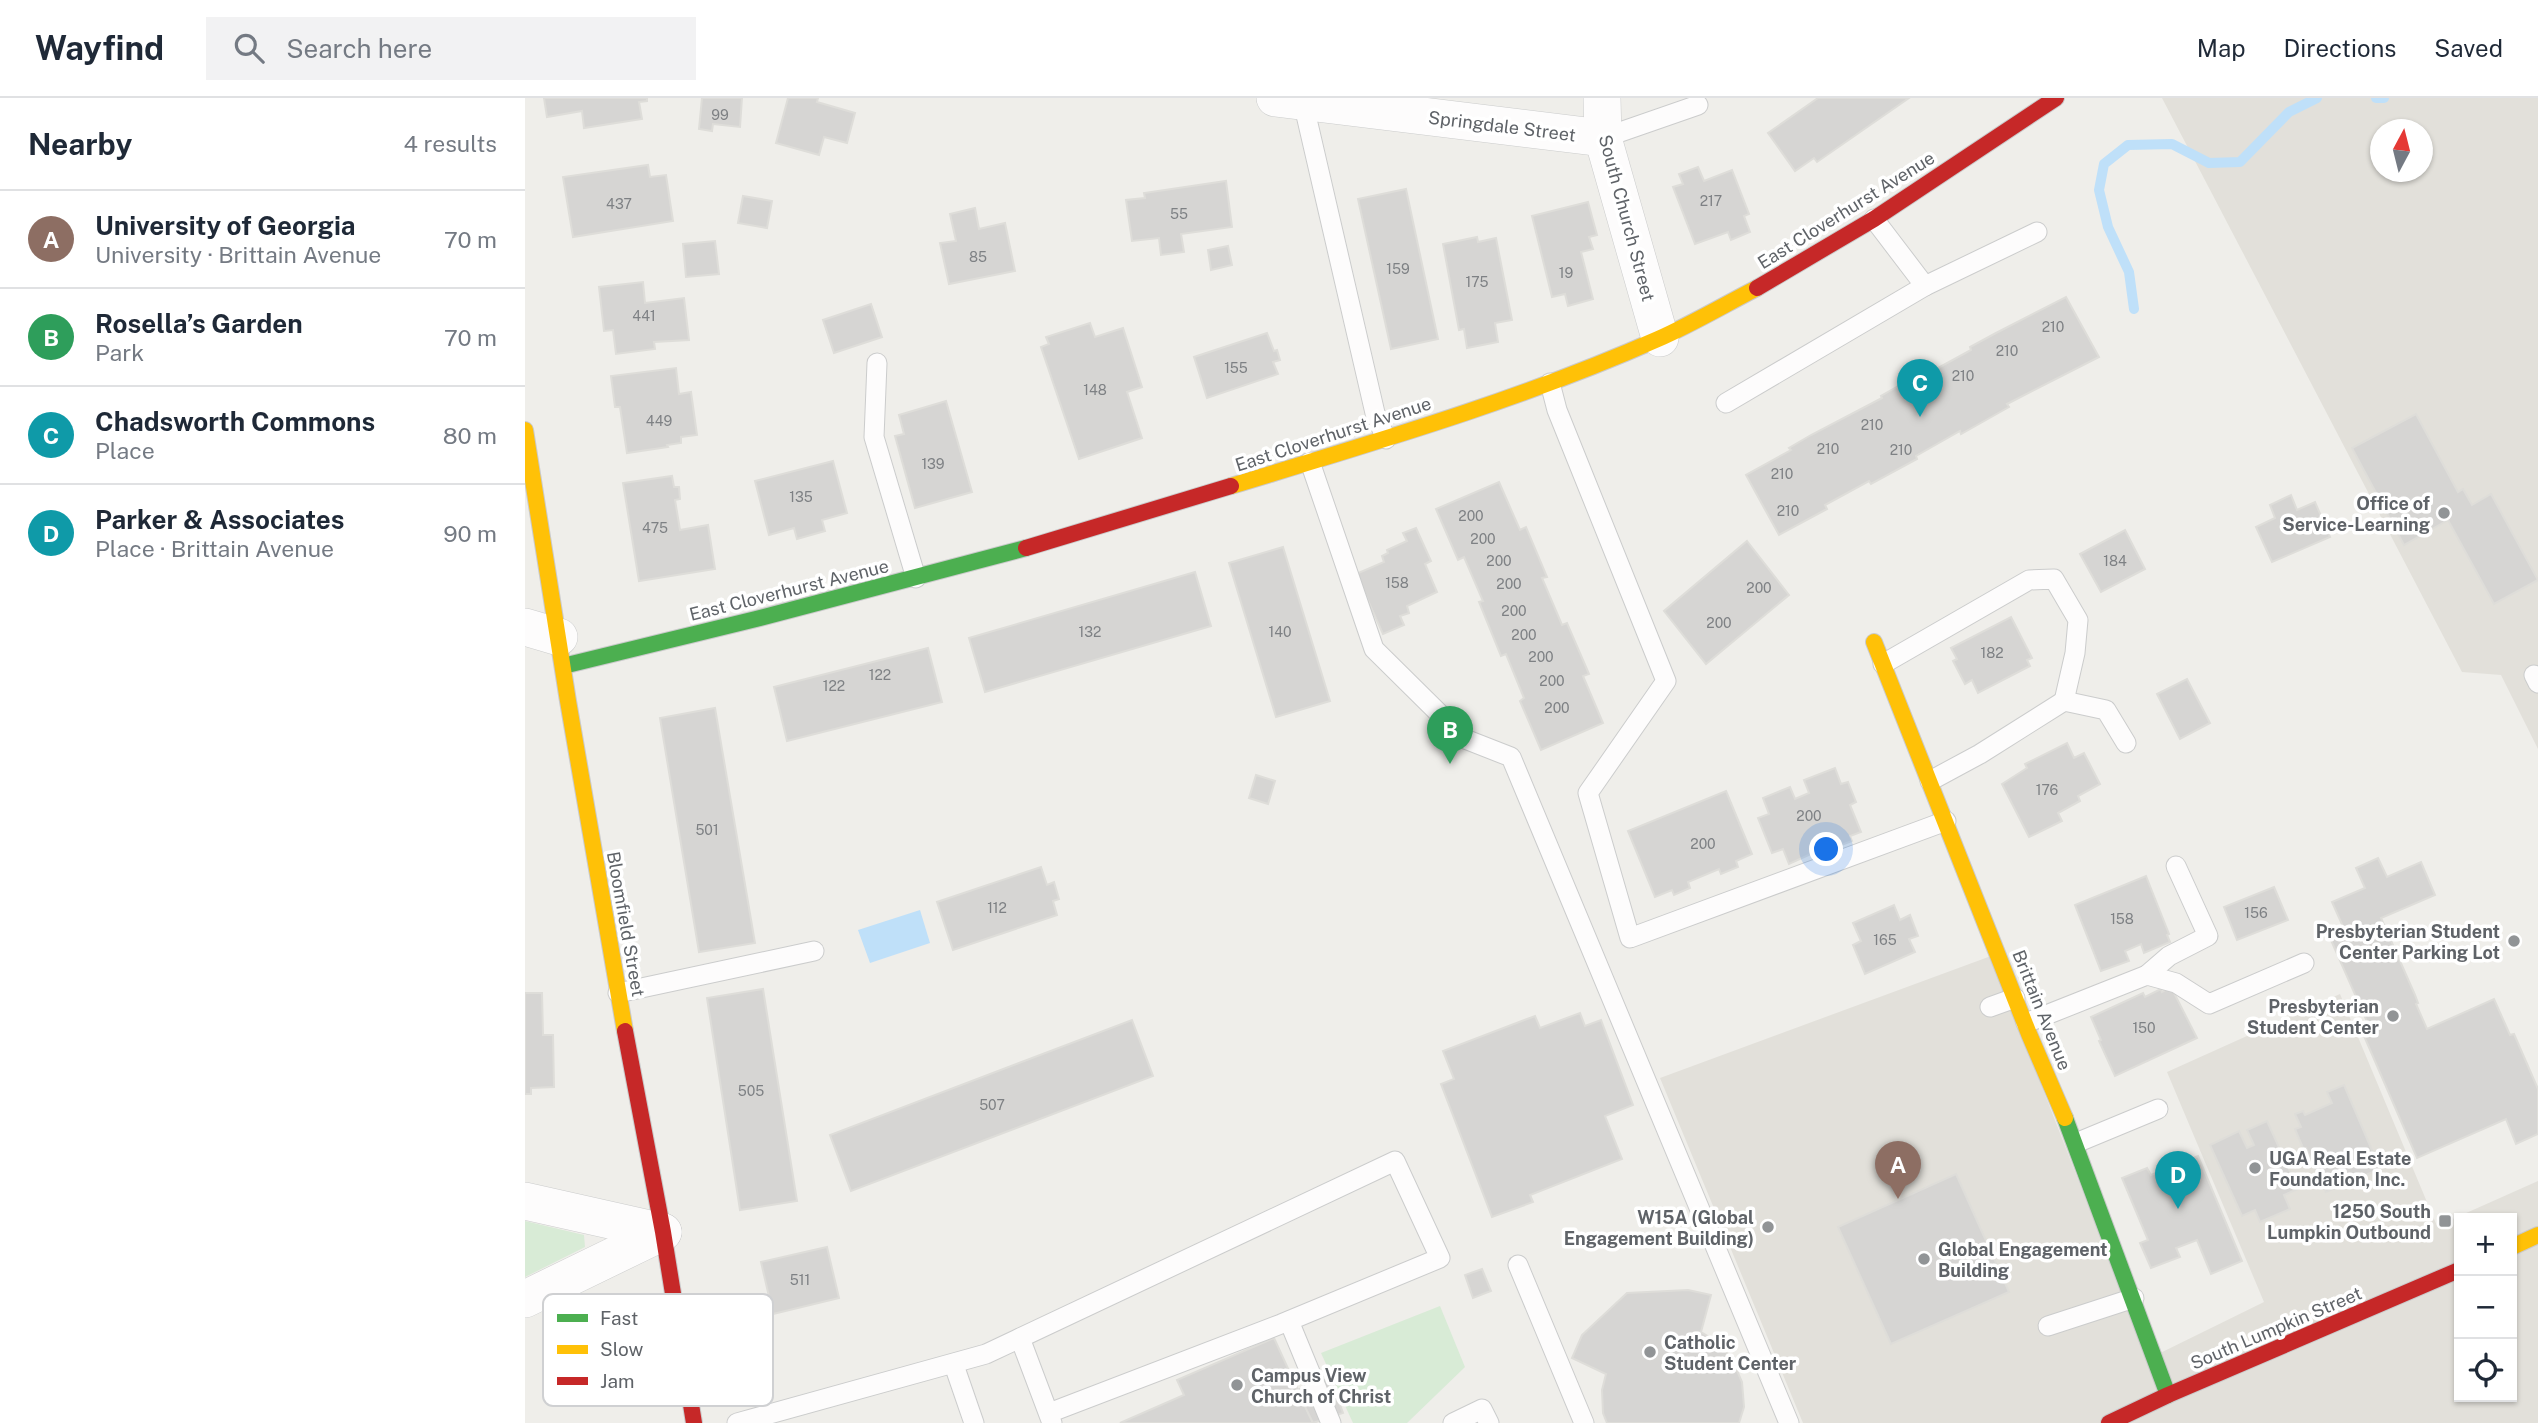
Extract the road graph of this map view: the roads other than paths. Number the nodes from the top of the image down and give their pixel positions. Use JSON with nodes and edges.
{"nodes":[{"id":1,"x":1602,"y":98,"type":"edge"},
{"id":2,"x":2056,"y":98,"type":"edge"},
{"id":3,"x":1289,"y":100,"type":"edge"},
{"id":4,"x":1698,"y":105,"type":"dead end"},
{"id":5,"x":1603,"y":138,"type":"junction"},
{"id":6,"x":1874,"y":219,"type":"junction"},
{"id":7,"x":2038,"y":232,"type":"dead end"},
{"id":8,"x":1925,"y":286,"type":"junction"},
{"id":9,"x":1660,"y":338,"type":"junction"},
{"id":10,"x":877,"y":363,"type":"dead end"},
{"id":11,"x":1550,"y":383,"type":"junction"},
{"id":12,"x":1726,"y":403,"type":"dead end"},
{"id":13,"x":525,"y":430,"type":"edge"},
{"id":14,"x":1386,"y":439,"type":"junction"},
{"id":15,"x":1310,"y":462,"type":"junction"},
{"id":16,"x":916,"y":578,"type":"junction"},
{"id":17,"x":1874,"y":642,"type":"dead end"},
{"id":18,"x":549,"y":643,"type":"edge"},
{"id":19,"x":1883,"y":664,"type":"junction"},
{"id":20,"x":2064,"y":701,"type":"junction"},
{"id":21,"x":2126,"y":743,"type":"dead end"},
{"id":22,"x":1930,"y":782,"type":"junction"},
{"id":23,"x":1946,"y":821,"type":"junction"},
{"id":24,"x":2176,"y":866,"type":"dead end"},
{"id":25,"x":814,"y":951,"type":"dead end"},
{"id":26,"x":2304,"y":963,"type":"dead end"},
{"id":27,"x":2147,"y":975,"type":"junction"},
{"id":28,"x":618,"y":993,"type":"junction"},
{"id":29,"x":2015,"y":998,"type":"junction"},
{"id":30,"x":1990,"y":1007,"type":"dead end"},
{"id":31,"x":2026,"y":1023,"type":"junction"},
{"id":32,"x":2158,"y":1109,"type":"dead end"},
{"id":33,"x":2076,"y":1143,"type":"junction"},
{"id":34,"x":525,"y":1201,"type":"edge"},
{"id":35,"x":663,"y":1232,"type":"junction"},
{"id":36,"x":2538,"y":1235,"type":"edge"},
{"id":37,"x":2517,"y":1245,"type":"edge"},
{"id":38,"x":1518,"y":1265,"type":"dead end"},
{"id":39,"x":2454,"y":1272,"type":"edge"},
{"id":40,"x":673,"y":1294,"type":"edge"},
{"id":41,"x":525,"y":1298,"type":"edge"},
{"id":42,"x":2134,"y":1298,"type":"junction"},
{"id":43,"x":1289,"y":1321,"type":"junction"},
{"id":44,"x":2048,"y":1326,"type":"dead end"},
{"id":45,"x":1020,"y":1338,"type":"junction"},
{"id":46,"x":954,"y":1365,"type":"junction"},
{"id":47,"x":2168,"y":1395,"type":"junction"},
{"id":48,"x":1051,"y":1418,"type":"edge"},
{"id":49,"x":737,"y":1423,"type":"edge"},
{"id":50,"x":974,"y":1423,"type":"edge"},
{"id":51,"x":1331,"y":1423,"type":"edge"},
{"id":52,"x":1453,"y":1423,"type":"edge"},
{"id":53,"x":1489,"y":1423,"type":"edge"},
{"id":54,"x":1584,"y":1423,"type":"edge"},
{"id":55,"x":1789,"y":1423,"type":"edge"},
{"id":56,"x":2109,"y":1423,"type":"edge"}],
"edges":[{"from":1,"to":5,"type":"street","name":"South Church Street"},
{"from":2,"to":6,"type":"street","name":"East Cloverhurst Avenue"},
{"from":3,"to":5,"type":"street","name":"Springdale Street"},
{"from":3,"to":14,"type":"lane"},
{"from":4,"to":5,"type":"lane"},
{"from":5,"to":9,"type":"street","name":"South Church Street"},
{"from":6,"to":8,"type":"lane"},
{"from":6,"to":9,"type":"street","name":"East Cloverhurst Avenue"},
{"from":7,"to":8,"type":"lane"},
{"from":8,"to":12,"type":"lane"},
{"from":9,"to":11,"type":"street","name":"East Cloverhurst Avenue"},
{"from":10,"to":16,"type":"lane"},
{"from":11,"to":14,"type":"street","name":"East Cloverhurst Avenue"},
{"from":11,"to":23,"type":"lane"},
{"from":13,"to":18,"type":"street","name":"Bloomfield Street"},
{"from":14,"to":15,"type":"street","name":"East Cloverhurst Avenue"},
{"from":15,"to":16,"type":"street","name":"East Cloverhurst Avenue"},
{"from":15,"to":55,"type":"lane"},
{"from":16,"to":18,"type":"street","name":"East Cloverhurst Avenue"},
{"from":17,"to":19,"type":"street","name":"Brittain Avenue"},
{"from":18,"to":28,"type":"street","name":"Bloomfield Street"},
{"from":19,"to":20,"type":"lane"},
{"from":19,"to":22,"type":"street","name":"Brittain Avenue"},
{"from":20,"to":21,"type":"lane"},
{"from":20,"to":22,"type":"lane"},
{"from":22,"to":23,"type":"street","name":"Brittain Avenue"},
{"from":23,"to":29,"type":"street","name":"Brittain Avenue"},
{"from":24,"to":27,"type":"lane"},
{"from":25,"to":28,"type":"lane"},
{"from":26,"to":27,"type":"lane"},
{"from":27,"to":31,"type":"lane"},
{"from":28,"to":35,"type":"street","name":"Bloomfield Street"},
{"from":29,"to":30,"type":"lane"},
{"from":29,"to":31,"type":"street","name":"Brittain Avenue"},
{"from":31,"to":33,"type":"street","name":"Brittain Avenue"},
{"from":32,"to":33,"type":"lane"},
{"from":33,"to":42,"type":"street","name":"Brittain Avenue"},
{"from":34,"to":35,"type":"street"},
{"from":35,"to":40,"type":"street","name":"Bloomfield Street"},
{"from":35,"to":41,"type":"street"},
{"from":36,"to":37,"type":"street"},
{"from":38,"to":54,"type":"lane"},
{"from":39,"to":47,"type":"street","name":"South Lumpkin Street"},
{"from":42,"to":44,"type":"lane"},
{"from":42,"to":47,"type":"street","name":"Brittain Avenue"},
{"from":43,"to":45,"type":"lane"},
{"from":43,"to":48,"type":"lane"},
{"from":43,"to":51,"type":"lane"},
{"from":45,"to":46,"type":"lane"},
{"from":45,"to":48,"type":"lane"},
{"from":46,"to":49,"type":"lane"},
{"from":46,"to":50,"type":"lane"},
{"from":47,"to":56,"type":"street","name":"South Lumpkin Street"},
{"from":52,"to":53,"type":"lane"}]}
